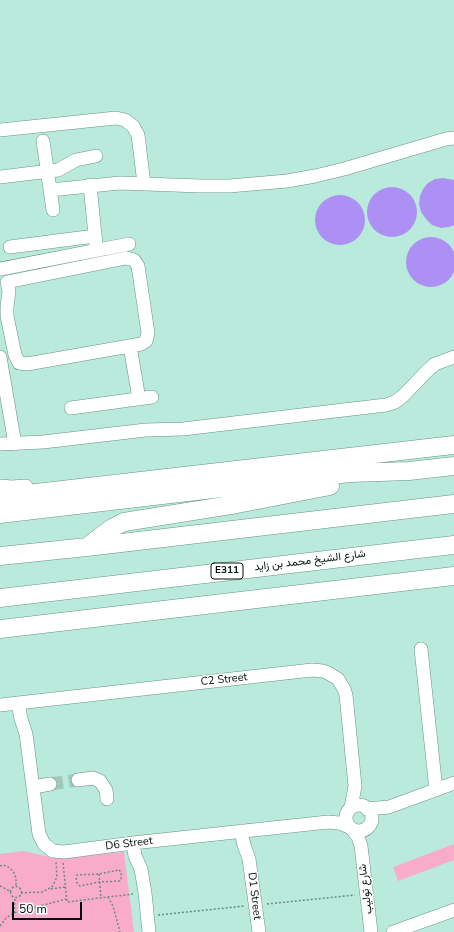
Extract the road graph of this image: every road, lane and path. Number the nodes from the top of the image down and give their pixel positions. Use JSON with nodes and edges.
{"nodes":[{"id":1,"x":0,"y":130,"type":"edge"},
{"id":2,"x":454,"y":138,"type":"edge"},
{"id":3,"x":43,"y":141,"type":"dead end"},
{"id":4,"x":96,"y":156,"type":"dead end"},
{"id":5,"x":47,"y":171,"type":"junction"},
{"id":6,"x":0,"y":178,"type":"edge"},
{"id":7,"x":144,"y":184,"type":"junction"},
{"id":8,"x":90,"y":185,"type":"junction"},
{"id":9,"x":50,"y":190,"type":"junction"},
{"id":10,"x":53,"y":210,"type":"dead end"},
{"id":11,"x":95,"y":236,"type":"junction"},
{"id":12,"x":129,"y":244,"type":"dead end"},
{"id":13,"x":10,"y":246,"type":"dead end"},
{"id":14,"x":97,"y":250,"type":"junction"},
{"id":15,"x":0,"y":269,"type":"edge"},
{"id":16,"x":3,"y":282,"type":"edge"},
{"id":17,"x":130,"y":346,"type":"junction"},
{"id":18,"x":0,"y":357,"type":"edge"},
{"id":19,"x":454,"y":357,"type":"edge"},
{"id":20,"x":152,"y":397,"type":"dead end"},
{"id":21,"x":139,"y":399,"type":"junction"},
{"id":22,"x":71,"y":408,"type":"dead end"},
{"id":23,"x":0,"y":444,"type":"edge"},
{"id":24,"x":15,"y":444,"type":"junction"},
{"id":25,"x":454,"y":445,"type":"edge"},
{"id":26,"x":454,"y":466,"type":"edge"},
{"id":27,"x":410,"y":471,"type":"junction"},
{"id":28,"x":0,"y":486,"type":"edge"},
{"id":29,"x":77,"y":488,"type":"junction"},
{"id":30,"x":0,"y":497,"type":"edge"},
{"id":31,"x":454,"y":504,"type":"edge"},
{"id":32,"x":0,"y":514,"type":"edge"},
{"id":33,"x":454,"y":545,"type":"edge"},
{"id":34,"x":87,"y":547,"type":"junction"},
{"id":35,"x":0,"y":556,"type":"edge"},
{"id":36,"x":454,"y":576,"type":"edge"},
{"id":37,"x":0,"y":598,"type":"edge"},
{"id":38,"x":0,"y":629,"type":"edge"},
{"id":39,"x":421,"y":648,"type":"dead end"},
{"id":40,"x":22,"y":702,"type":"junction"},
{"id":41,"x":0,"y":704,"type":"edge"},
{"id":42,"x":78,"y":780,"type":"tunnel mouth"},
{"id":43,"x":50,"y":784,"type":"tunnel mouth"},
{"id":44,"x":454,"y":784,"type":"edge"},
{"id":45,"x":355,"y":786,"type":"junction"},
{"id":46,"x":34,"y":787,"type":"junction"},
{"id":47,"x":436,"y":790,"type":"junction"},
{"id":48,"x":107,"y":799,"type":"dead end"},
{"id":49,"x":349,"y":810,"type":"junction"},
{"id":50,"x":368,"y":816,"type":"junction"},
{"id":51,"x":328,"y":822,"type":"junction"},
{"id":52,"x":351,"y":828,"type":"junction"},
{"id":53,"x":245,"y":831,"type":"junction"},
{"id":54,"x":137,"y":843,"type":"junction"},
{"id":55,"x":361,"y":846,"type":"junction"},
{"id":56,"x":68,"y":861,"type":"dead end"},
{"id":57,"x":56,"y":862,"type":"dead end"},
{"id":58,"x":0,"y":866,"type":"edge"},
{"id":59,"x":99,"y":874,"type":"junction"},
{"id":60,"x":99,"y":882,"type":"junction"},
{"id":61,"x":0,"y":886,"type":"edge"},
{"id":62,"x":16,"y":886,"type":"junction"},
{"id":63,"x":65,"y":887,"type":"junction"},
{"id":64,"x":49,"y":889,"type":"junction"},
{"id":65,"x":10,"y":891,"type":"junction"},
{"id":66,"x":22,"y":892,"type":"junction"},
{"id":67,"x":145,"y":893,"type":"junction"},
{"id":68,"x":108,"y":897,"type":"junction"},
{"id":69,"x":15,"y":898,"type":"junction"},
{"id":70,"x":101,"y":898,"type":"junction"},
{"id":71,"x":67,"y":899,"type":"junction"},
{"id":72,"x":454,"y":910,"type":"edge"},
{"id":73,"x":14,"y":913,"type":"junction"},
{"id":74,"x":0,"y":926,"type":"edge"},
{"id":75,"x":373,"y":931,"type":"edge"},
{"id":76,"x":120,"y":932,"type":"edge"},
{"id":77,"x":149,"y":932,"type":"edge"},
{"id":78,"x":259,"y":932,"type":"edge"},
{"id":79,"x":393,"y":932,"type":"edge"}],
"edges":[{"from":1,"to":7,"type":"street"},
{"from":2,"to":7,"type":"street"},
{"from":3,"to":5,"type":"street"},
{"from":4,"to":5,"type":"street"},
{"from":5,"to":6,"type":"street"},
{"from":5,"to":9,"type":"street"},
{"from":7,"to":8,"type":"street"},
{"from":8,"to":9,"type":"street"},
{"from":8,"to":11,"type":"street"},
{"from":9,"to":10,"type":"street"},
{"from":11,"to":13,"type":"street"},
{"from":11,"to":14,"type":"street"},
{"from":12,"to":14,"type":"street"},
{"from":14,"to":15,"type":"street"},
{"from":16,"to":17,"type":"street"},
{"from":16,"to":17,"type":"street"},
{"from":17,"to":21,"type":"street"},
{"from":18,"to":24,"type":"street"},
{"from":19,"to":24,"type":"street"},
{"from":20,"to":21,"type":"street"},
{"from":21,"to":22,"type":"street"},
{"from":23,"to":24,"type":"street"},
{"from":25,"to":29,"type":"highway"},
{"from":26,"to":27,"type":"highway"},
{"from":27,"to":32,"type":"highway"},
{"from":27,"to":34,"type":"highway"},
{"from":28,"to":29,"type":"street"},
{"from":29,"to":30,"type":"highway"},
{"from":31,"to":34,"type":"highway"},
{"from":33,"to":37,"type":"highway","name":"شارع الشيخ محمد بن زايد","number":"E311"},
{"from":34,"to":35,"type":"highway"},
{"from":36,"to":38,"type":"highway"},
{"from":39,"to":47,"type":"street"},
{"from":40,"to":41,"type":"street","name":"C2 Street"},
{"from":40,"to":45,"type":"street","name":"C2 Street"},
{"from":40,"to":46,"type":"street","name":"D6 Street"},
{"from":42,"to":48,"type":"street"},
{"from":43,"to":46,"type":"street"},
{"from":44,"to":47,"type":"street"},
{"from":45,"to":49,"type":"street","name":"C2 Street"},
{"from":45,"to":50,"type":"street","name":"C2 Street"},
{"from":46,"to":54,"type":"street","name":"D6 Street"},
{"from":47,"to":50,"type":"street"},
{"from":49,"to":50,"type":"street"},
{"from":49,"to":51,"type":"street","name":"D6 Street"},
{"from":49,"to":52,"type":"street"},
{"from":50,"to":52,"type":"street"},
{"from":50,"to":55,"type":"street","name":"شارع توليب"},
{"from":51,"to":52,"type":"street","name":"D6 Street"},
{"from":51,"to":53,"type":"street","name":"D6 Street"},
{"from":52,"to":55,"type":"street","name":"شارع توليب"},
{"from":53,"to":54,"type":"street","name":"D6 Street"},
{"from":53,"to":78,"type":"street","name":"D1 Street"},
{"from":54,"to":67,"type":"street"},
{"from":55,"to":75,"type":"street","name":"شارع توليب"},
{"from":56,"to":63,"type":"path"},
{"from":57,"to":64,"type":"path"},
{"from":58,"to":62,"type":"path"},
{"from":59,"to":60,"type":"path"},
{"from":59,"to":60,"type":"path"},
{"from":59,"to":60,"type":"path"},
{"from":60,"to":70,"type":"path"},
{"from":61,"to":65,"type":"path"},
{"from":62,"to":65,"type":"path"},
{"from":62,"to":66,"type":"path"},
{"from":63,"to":64,"type":"path"},
{"from":63,"to":71,"type":"path"},
{"from":64,"to":66,"type":"path"},
{"from":65,"to":69,"type":"path"},
{"from":66,"to":69,"type":"path"},
{"from":67,"to":68,"type":"path"},
{"from":67,"to":77,"type":"street"},
{"from":68,"to":70,"type":"path"},
{"from":68,"to":76,"type":"path"},
{"from":69,"to":73,"type":"path"},
{"from":70,"to":71,"type":"path"},
{"from":71,"to":73,"type":"path"},
{"from":72,"to":79,"type":"street"},
{"from":73,"to":74,"type":"path"}]}
